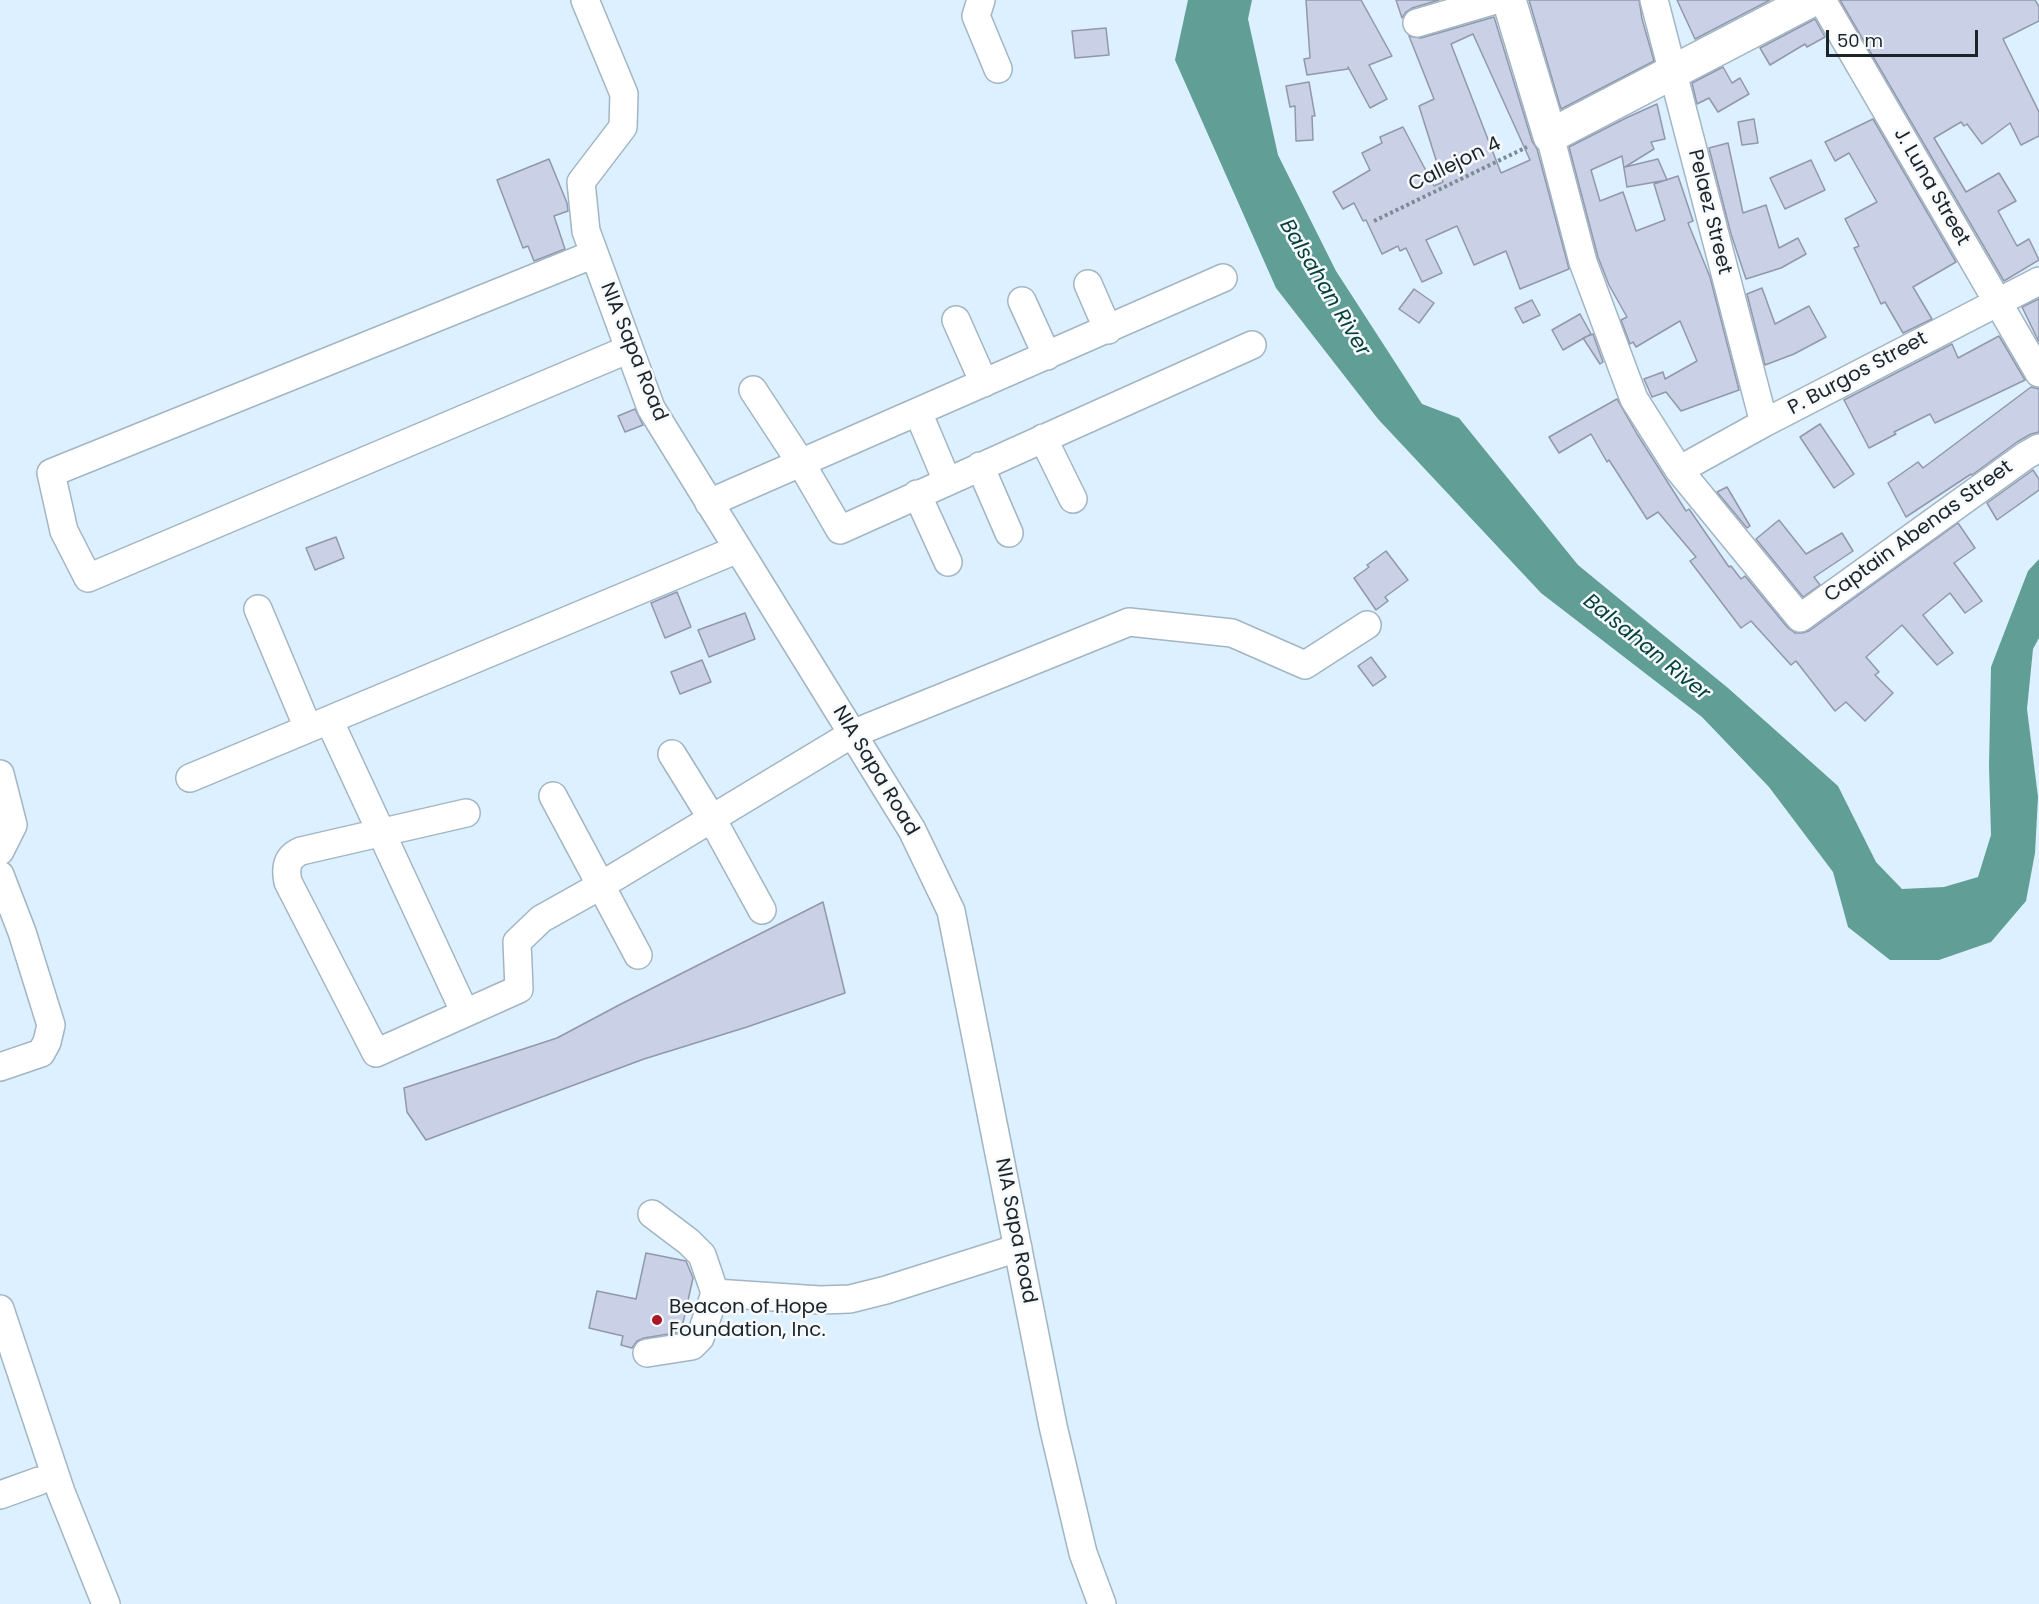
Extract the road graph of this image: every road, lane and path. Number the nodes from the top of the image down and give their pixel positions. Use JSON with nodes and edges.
{"nodes":[{"id":1,"x":585,"y":0,"type":"edge"},
{"id":2,"x":981,"y":0,"type":"edge"},
{"id":3,"x":1495,"y":0,"type":"edge"},
{"id":4,"x":1509,"y":0,"type":"edge"},
{"id":5,"x":1654,"y":0,"type":"edge"},
{"id":6,"x":1811,"y":0,"type":"edge"},
{"id":7,"x":1822,"y":0,"type":"edge"},
{"id":8,"x":1417,"y":23,"type":"dead end"},
{"id":9,"x":998,"y":69,"type":"dead end"},
{"id":10,"x":1673,"y":73,"type":"junction"},
{"id":11,"x":1550,"y":135,"type":"junction"},
{"id":12,"x":1374,"y":221,"type":"dead end"},
{"id":13,"x":594,"y":254,"type":"junction"},
{"id":14,"x":1223,"y":278,"type":"dead end"},
{"id":15,"x":2039,"y":281,"type":"edge"},
{"id":16,"x":1088,"y":284,"type":"dead end"},
{"id":17,"x":1022,"y":301,"type":"dead end"},
{"id":18,"x":1997,"y":301,"type":"junction"},
{"id":19,"x":956,"y":320,"type":"dead end"},
{"id":20,"x":1108,"y":330,"type":"junction"},
{"id":21,"x":1252,"y":345,"type":"dead end"},
{"id":22,"x":629,"y":349,"type":"junction"},
{"id":23,"x":1047,"y":356,"type":"junction"},
{"id":24,"x":2039,"y":373,"type":"edge"},
{"id":25,"x":984,"y":383,"type":"junction"},
{"id":26,"x":753,"y":390,"type":"dead end"},
{"id":27,"x":918,"y":412,"type":"junction"},
{"id":28,"x":1764,"y":423,"type":"junction"},
{"id":29,"x":1043,"y":438,"type":"junction"},
{"id":30,"x":2039,"y":448,"type":"edge"},
{"id":31,"x":801,"y":463,"type":"junction"},
{"id":32,"x":980,"y":466,"type":"junction"},
{"id":33,"x":1679,"y":470,"type":"junction"},
{"id":34,"x":947,"y":481,"type":"junction"},
{"id":35,"x":917,"y":494,"type":"junction"},
{"id":36,"x":1073,"y":499,"type":"dead end"},
{"id":37,"x":709,"y":503,"type":"junction"},
{"id":38,"x":1009,"y":532,"type":"dead end"},
{"id":39,"x":738,"y":549,"type":"junction"},
{"id":40,"x":948,"y":562,"type":"dead end"},
{"id":41,"x":258,"y":609,"type":"dead end"},
{"id":42,"x":1367,"y":625,"type":"dead end"},
{"id":43,"x":318,"y":724,"type":"junction"},
{"id":44,"x":852,"y":734,"type":"junction"},
{"id":45,"x":672,"y":754,"type":"dead end"},
{"id":46,"x":0,"y":774,"type":"edge"},
{"id":47,"x":190,"y":778,"type":"dead end"},
{"id":48,"x":553,"y":796,"type":"dead end"},
{"id":49,"x":466,"y":813,"type":"dead end"},
{"id":50,"x":711,"y":817,"type":"junction"},
{"id":51,"x":382,"y":832,"type":"junction"},
{"id":52,"x":0,"y":851,"type":"edge"},
{"id":53,"x":0,"y":876,"type":"edge"},
{"id":54,"x":600,"y":886,"type":"junction"},
{"id":55,"x":762,"y":910,"type":"dead end"},
{"id":56,"x":638,"y":955,"type":"dead end"},
{"id":57,"x":465,"y":1013,"type":"junction"},
{"id":58,"x":0,"y":1067,"type":"edge"},
{"id":59,"x":652,"y":1214,"type":"dead end"},
{"id":60,"x":1018,"y":1248,"type":"junction"},
{"id":61,"x":715,"y":1293,"type":"junction"},
{"id":62,"x":0,"y":1308,"type":"edge"},
{"id":63,"x":647,"y":1353,"type":"dead end"},
{"id":64,"x":0,"y":1362,"type":"edge"},
{"id":65,"x":39,"y":1481,"type":"junction"},
{"id":66,"x":0,"y":1495,"type":"edge"},
{"id":67,"x":85,"y":1604,"type":"edge"},
{"id":68,"x":105,"y":1604,"type":"edge"},
{"id":69,"x":1102,"y":1604,"type":"edge"}],
"edges":[{"from":1,"to":13,"type":"street","name":"NIA Sapa Road"},
{"from":2,"to":9,"type":"street"},
{"from":3,"to":8,"type":"street"},
{"from":4,"to":11,"type":"main road"},
{"from":5,"to":10,"type":"street","name":"Pelaez Street"},
{"from":6,"to":10,"type":"main road"},
{"from":7,"to":18,"type":"street","name":"J. Luna Street"},
{"from":10,"to":11,"type":"main road"},
{"from":10,"to":28,"type":"street","name":"Pelaez Street"},
{"from":11,"to":12,"type":"path","name":"Callejon 4"},
{"from":11,"to":33,"type":"street"},
{"from":13,"to":22,"type":"street","name":"NIA Sapa Road"},
{"from":13,"to":22,"type":"street"},
{"from":14,"to":20,"type":"street"},
{"from":15,"to":18,"type":"street","name":"P. Burgos Street"},
{"from":16,"to":20,"type":"street"},
{"from":17,"to":23,"type":"street"},
{"from":18,"to":24,"type":"street","name":"J. Luna Street"},
{"from":18,"to":28,"type":"street","name":"P. Burgos Street"},
{"from":19,"to":25,"type":"street"},
{"from":20,"to":23,"type":"street"},
{"from":21,"to":29,"type":"street"},
{"from":22,"to":37,"type":"street","name":"NIA Sapa Road"},
{"from":23,"to":25,"type":"street"},
{"from":25,"to":27,"type":"street"},
{"from":26,"to":31,"type":"street"},
{"from":27,"to":31,"type":"street"},
{"from":27,"to":34,"type":"street"},
{"from":28,"to":33,"type":"street","name":"P. Burgos Street"},
{"from":29,"to":32,"type":"street"},
{"from":29,"to":36,"type":"street"},
{"from":30,"to":33,"type":"street","name":"Captain Abenas Street"},
{"from":31,"to":35,"type":"street"},
{"from":31,"to":37,"type":"street"},
{"from":32,"to":34,"type":"street"},
{"from":32,"to":38,"type":"street"},
{"from":34,"to":35,"type":"street"},
{"from":35,"to":40,"type":"street"},
{"from":37,"to":39,"type":"street","name":"NIA Sapa Road"},
{"from":39,"to":43,"type":"street"},
{"from":39,"to":44,"type":"street","name":"NIA Sapa Road"},
{"from":41,"to":43,"type":"street"},
{"from":42,"to":44,"type":"street"},
{"from":43,"to":47,"type":"street"},
{"from":43,"to":51,"type":"street"},
{"from":44,"to":50,"type":"street"},
{"from":44,"to":60,"type":"street","name":"NIA Sapa Road"},
{"from":45,"to":50,"type":"street"},
{"from":46,"to":52,"type":"street"},
{"from":48,"to":54,"type":"street"},
{"from":49,"to":51,"type":"street"},
{"from":50,"to":54,"type":"street"},
{"from":50,"to":55,"type":"street"},
{"from":51,"to":57,"type":"street"},
{"from":51,"to":57,"type":"street"},
{"from":53,"to":58,"type":"street"},
{"from":54,"to":56,"type":"street"},
{"from":54,"to":57,"type":"street"},
{"from":59,"to":61,"type":"street"},
{"from":60,"to":61,"type":"street"},
{"from":60,"to":69,"type":"street","name":"NIA Sapa Road"},
{"from":61,"to":63,"type":"street"},
{"from":62,"to":68,"type":"street"},
{"from":64,"to":65,"type":"street"},
{"from":65,"to":66,"type":"street"},
{"from":65,"to":67,"type":"street"}]}
